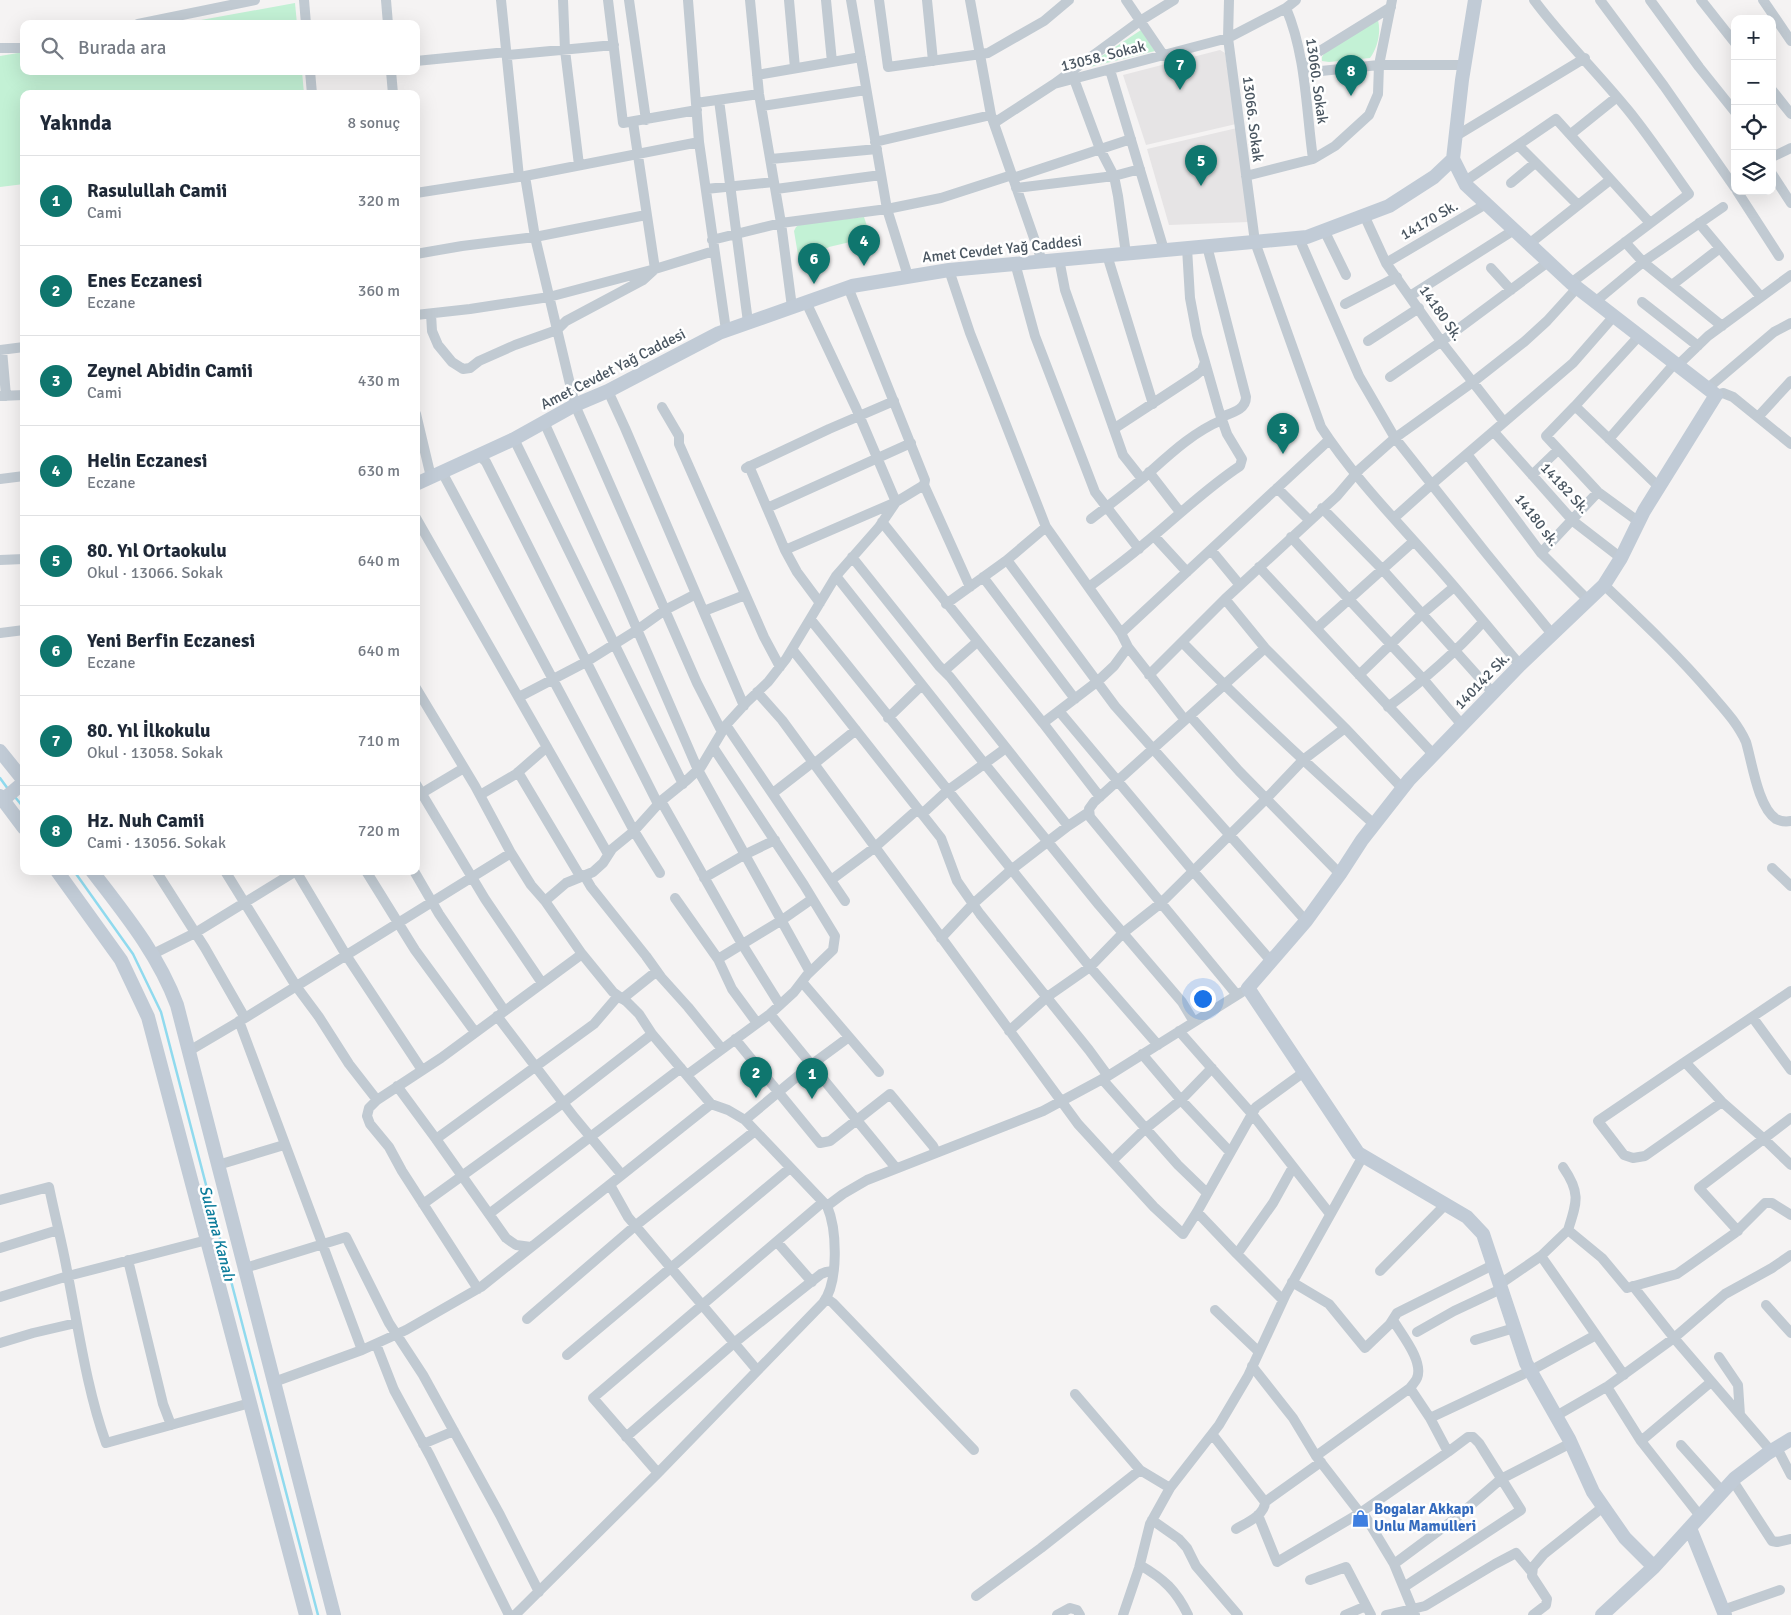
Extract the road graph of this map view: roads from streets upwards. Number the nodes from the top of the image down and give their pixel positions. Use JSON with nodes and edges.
{"nodes":[{"id":1,"x":255,"y":0,"type":"edge"},
{"id":2,"x":304,"y":0,"type":"edge"},
{"id":3,"x":386,"y":0,"type":"edge"},
{"id":4,"x":501,"y":0,"type":"edge"},
{"id":5,"x":563,"y":0,"type":"edge"},
{"id":6,"x":608,"y":0,"type":"edge"},
{"id":7,"x":629,"y":0,"type":"edge"},
{"id":8,"x":688,"y":0,"type":"edge"},
{"id":9,"x":750,"y":0,"type":"edge"},
{"id":10,"x":789,"y":0,"type":"edge"},
{"id":11,"x":826,"y":0,"type":"edge"},
{"id":12,"x":851,"y":0,"type":"edge"},
{"id":13,"x":879,"y":0,"type":"edge"},
{"id":14,"x":927,"y":0,"type":"edge"},
{"id":15,"x":970,"y":0,"type":"edge"},
{"id":16,"x":1069,"y":0,"type":"edge"},
{"id":17,"x":1126,"y":0,"type":"edge"},
{"id":18,"x":1174,"y":0,"type":"edge"},
{"id":19,"x":1229,"y":0,"type":"edge"},
{"id":20,"x":1296,"y":0,"type":"edge"},
{"id":21,"x":1474,"y":0,"type":"edge"},
{"id":22,"x":1534,"y":0,"type":"edge"},
{"id":23,"x":1600,"y":0,"type":"edge"},
{"id":24,"x":1650,"y":0,"type":"edge"},
{"id":25,"x":1701,"y":0,"type":"edge"},
{"id":26,"x":1763,"y":0,"type":"edge"},
{"id":27,"x":1392,"y":3,"type":"edge"},
{"id":28,"x":1286,"y":8,"type":"junction"},
{"id":29,"x":158,"y":20,"type":"edge"},
{"id":30,"x":306,"y":20,"type":"edge"},
{"id":31,"x":388,"y":20,"type":"edge"},
{"id":32,"x":1140,"y":21,"type":"junction"},
{"id":33,"x":1228,"y":38,"type":"junction"},
{"id":34,"x":1731,"y":38,"type":"edge"},
{"id":35,"x":1791,"y":41,"type":"edge"},
{"id":36,"x":614,"y":45,"type":"junction"},
{"id":37,"x":0,"y":48,"type":"edge"},
{"id":38,"x":20,"y":48,"type":"edge"},
{"id":39,"x":565,"y":50,"type":"junction"},
{"id":40,"x":507,"y":53,"type":"junction"},
{"id":41,"x":980,"y":54,"type":"junction"},
{"id":42,"x":1164,"y":56,"type":"junction"},
{"id":43,"x":861,"y":57,"type":"junction"},
{"id":44,"x":1585,"y":58,"type":"junction"},
{"id":45,"x":420,"y":61,"type":"edge"},
{"id":46,"x":933,"y":61,"type":"junction"},
{"id":47,"x":832,"y":62,"type":"junction"},
{"id":48,"x":1379,"y":65,"type":"junction"},
{"id":49,"x":1464,"y":66,"type":"junction"},
{"id":50,"x":796,"y":68,"type":"junction"},
{"id":51,"x":1110,"y":70,"type":"junction"},
{"id":52,"x":1303,"y":70,"type":"junction"},
{"id":53,"x":310,"y":75,"type":"edge"},
{"id":54,"x":391,"y":75,"type":"edge"},
{"id":55,"x":758,"y":75,"type":"junction"},
{"id":56,"x":1074,"y":79,"type":"junction"},
{"id":57,"x":1054,"y":84,"type":"junction"},
{"id":58,"x":312,"y":90,"type":"edge"},
{"id":59,"x":393,"y":90,"type":"edge"},
{"id":60,"x":866,"y":90,"type":"junction"},
{"id":61,"x":759,"y":94,"type":"junction"},
{"id":62,"x":1776,"y":95,"type":"edge"},
{"id":63,"x":1618,"y":97,"type":"junction"},
{"id":64,"x":719,"y":100,"type":"junction"},
{"id":65,"x":762,"y":106,"type":"junction"},
{"id":66,"x":696,"y":107,"type":"junction"},
{"id":67,"x":1731,"y":107,"type":"edge"},
{"id":68,"x":1791,"y":114,"type":"edge"},
{"id":69,"x":992,"y":119,"type":"junction"},
{"id":70,"x":646,"y":120,"type":"junction"},
{"id":71,"x":633,"y":122,"type":"junction"},
{"id":72,"x":1571,"y":134,"type":"junction"},
{"id":73,"x":1456,"y":136,"type":"junction"},
{"id":74,"x":1131,"y":139,"type":"junction"},
{"id":75,"x":699,"y":142,"type":"junction"},
{"id":76,"x":876,"y":145,"type":"junction"},
{"id":77,"x":1518,"y":145,"type":"junction"},
{"id":78,"x":1791,"y":148,"type":"edge"},
{"id":79,"x":1100,"y":149,"type":"junction"},
{"id":80,"x":637,"y":154,"type":"junction"},
{"id":81,"x":1776,"y":155,"type":"edge"},
{"id":82,"x":770,"y":159,"type":"junction"},
{"id":83,"x":1313,"y":159,"type":"junction"},
{"id":84,"x":1453,"y":159,"type":"junction"},
{"id":85,"x":1535,"y":163,"type":"junction"},
{"id":86,"x":579,"y":165,"type":"junction"},
{"id":87,"x":1140,"y":168,"type":"junction"},
{"id":88,"x":881,"y":175,"type":"junction"},
{"id":89,"x":522,"y":176,"type":"junction"},
{"id":90,"x":1114,"y":176,"type":"junction"},
{"id":91,"x":1246,"y":176,"type":"junction"},
{"id":92,"x":1014,"y":180,"type":"junction"},
{"id":93,"x":1610,"y":180,"type":"junction"},
{"id":94,"x":1776,"y":180,"type":"edge"},
{"id":95,"x":1464,"y":182,"type":"junction"},
{"id":96,"x":1511,"y":182,"type":"dead end"},
{"id":97,"x":1731,"y":182,"type":"edge"},
{"id":98,"x":775,"y":186,"type":"junction"},
{"id":99,"x":730,"y":187,"type":"junction"},
{"id":100,"x":706,"y":189,"type":"junction"},
{"id":101,"x":420,"y":192,"type":"edge"},
{"id":102,"x":1740,"y":195,"type":"edge"},
{"id":103,"x":1791,"y":203,"type":"edge"},
{"id":104,"x":1486,"y":204,"type":"junction"},
{"id":105,"x":1578,"y":205,"type":"junction"},
{"id":106,"x":1723,"y":207,"type":"dead end"},
{"id":107,"x":887,"y":209,"type":"junction"},
{"id":108,"x":1364,"y":215,"type":"junction"},
{"id":109,"x":646,"y":216,"type":"junction"},
{"id":110,"x":781,"y":222,"type":"junction"},
{"id":111,"x":1699,"y":222,"type":"junction"},
{"id":112,"x":1650,"y":223,"type":"junction"},
{"id":113,"x":1324,"y":230,"type":"junction"},
{"id":114,"x":1514,"y":230,"type":"junction"},
{"id":115,"x":737,"y":234,"type":"junction"},
{"id":116,"x":535,"y":237,"type":"junction"},
{"id":117,"x":1299,"y":238,"type":"junction"},
{"id":118,"x":712,"y":240,"type":"junction"},
{"id":119,"x":1254,"y":242,"type":"junction"},
{"id":120,"x":1625,"y":242,"type":"junction"},
{"id":121,"x":1529,"y":244,"type":"junction"},
{"id":122,"x":1207,"y":246,"type":"junction"},
{"id":123,"x":1187,"y":248,"type":"junction"},
{"id":124,"x":1720,"y":248,"type":"junction"},
{"id":125,"x":1164,"y":250,"type":"junction"},
{"id":126,"x":714,"y":252,"type":"junction"},
{"id":127,"x":420,"y":253,"type":"edge"},
{"id":128,"x":1126,"y":254,"type":"junction"},
{"id":129,"x":1107,"y":255,"type":"junction"},
{"id":130,"x":1779,"y":256,"type":"dead end"},
{"id":131,"x":1059,"y":259,"type":"junction"},
{"id":132,"x":1042,"y":261,"type":"junction"},
{"id":133,"x":1386,"y":262,"type":"junction"},
{"id":134,"x":1548,"y":262,"type":"junction"},
{"id":135,"x":1643,"y":262,"type":"junction"},
{"id":136,"x":1015,"y":263,"type":"junction"},
{"id":137,"x":1491,"y":268,"type":"dead end"},
{"id":138,"x":654,"y":269,"type":"junction"},
{"id":139,"x":949,"y":270,"type":"junction"},
{"id":140,"x":1346,"y":275,"type":"dead end"},
{"id":141,"x":1791,"y":275,"type":"edge"},
{"id":142,"x":908,"y":276,"type":"junction"},
{"id":143,"x":1397,"y":277,"type":"junction"},
{"id":144,"x":1574,"y":285,"type":"junction"},
{"id":145,"x":1672,"y":285,"type":"junction"},
{"id":146,"x":848,"y":287,"type":"junction"},
{"id":147,"x":1511,"y":290,"type":"junction"},
{"id":148,"x":1410,"y":296,"type":"junction"},
{"id":149,"x":549,"y":297,"type":"junction"},
{"id":150,"x":1761,"y":297,"type":"junction"},
{"id":151,"x":806,"y":302,"type":"junction"},
{"id":152,"x":1595,"y":302,"type":"junction"},
{"id":153,"x":1642,"y":302,"type":"dead end"},
{"id":154,"x":1345,"y":304,"type":"dead end"},
{"id":155,"x":792,"y":307,"type":"junction"},
{"id":156,"x":1418,"y":308,"type":"junction"},
{"id":157,"x":431,"y":314,"type":"junction"},
{"id":158,"x":420,"y":315,"type":"edge"},
{"id":159,"x":1614,"y":316,"type":"junction"},
{"id":160,"x":748,"y":322,"type":"junction"},
{"id":161,"x":1791,"y":323,"type":"edge"},
{"id":162,"x":1722,"y":326,"type":"junction"},
{"id":163,"x":557,"y":330,"type":"junction"},
{"id":164,"x":726,"y":330,"type":"junction"},
{"id":165,"x":1639,"y":336,"type":"junction"},
{"id":166,"x":1368,"y":341,"type":"dead end"},
{"id":167,"x":1442,"y":341,"type":"junction"},
{"id":168,"x":1698,"y":346,"type":"junction"},
{"id":169,"x":20,"y":348,"type":"edge"},
{"id":170,"x":1,"y":350,"type":"edge"},
{"id":171,"x":1205,"y":362,"type":"junction"},
{"id":172,"x":1677,"y":364,"type":"junction"},
{"id":173,"x":1390,"y":377,"type":"dead end"},
{"id":174,"x":1791,"y":381,"type":"edge"},
{"id":175,"x":1473,"y":382,"type":"junction"},
{"id":176,"x":608,"y":391,"type":"junction"},
{"id":177,"x":1712,"y":391,"type":"junction"},
{"id":178,"x":20,"y":395,"type":"edge"},
{"id":179,"x":3,"y":396,"type":"edge"},
{"id":180,"x":894,"y":401,"type":"junction"},
{"id":181,"x":1152,"y":404,"type":"junction"},
{"id":182,"x":575,"y":405,"type":"junction"},
{"id":183,"x":662,"y":406,"type":"dead end"},
{"id":184,"x":1575,"y":406,"type":"junction"},
{"id":185,"x":860,"y":415,"type":"junction"},
{"id":186,"x":1758,"y":417,"type":"junction"},
{"id":187,"x":1222,"y":418,"type":"junction"},
{"id":188,"x":544,"y":422,"type":"junction"},
{"id":189,"x":1504,"y":422,"type":"junction"},
{"id":190,"x":420,"y":426,"type":"edge"},
{"id":191,"x":1115,"y":428,"type":"junction"},
{"id":192,"x":1494,"y":432,"type":"junction"},
{"id":193,"x":1395,"y":438,"type":"junction"},
{"id":194,"x":514,"y":439,"type":"junction"},
{"id":195,"x":1329,"y":440,"type":"junction"},
{"id":196,"x":1609,"y":440,"type":"junction"},
{"id":197,"x":1790,"y":440,"type":"edge"},
{"id":198,"x":911,"y":443,"type":"junction"},
{"id":199,"x":1558,"y":450,"type":"junction"},
{"id":200,"x":478,"y":454,"type":"junction"},
{"id":201,"x":1467,"y":454,"type":"junction"},
{"id":202,"x":878,"y":458,"type":"junction"},
{"id":203,"x":436,"y":474,"type":"junction"},
{"id":204,"x":1145,"y":475,"type":"junction"},
{"id":205,"x":1355,"y":475,"type":"junction"},
{"id":206,"x":1532,"y":475,"type":"junction"},
{"id":207,"x":20,"y":476,"type":"edge"},
{"id":208,"x":0,"y":479,"type":"edge"},
{"id":209,"x":420,"y":482,"type":"edge"},
{"id":210,"x":1432,"y":484,"type":"junction"},
{"id":211,"x":924,"y":485,"type":"junction"},
{"id":212,"x":1658,"y":487,"type":"junction"},
{"id":213,"x":1277,"y":488,"type":"junction"},
{"id":214,"x":1598,"y":492,"type":"junction"},
{"id":215,"x":896,"y":502,"type":"junction"},
{"id":216,"x":1106,"y":507,"type":"junction"},
{"id":217,"x":768,"y":508,"type":"junction"},
{"id":218,"x":1322,"y":508,"type":"junction"},
{"id":219,"x":1180,"y":512,"type":"junction"},
{"id":220,"x":1394,"y":518,"type":"junction"},
{"id":221,"x":1091,"y":519,"type":"dead end"},
{"id":222,"x":1309,"y":520,"type":"junction"},
{"id":223,"x":1573,"y":521,"type":"junction"},
{"id":224,"x":882,"y":522,"type":"junction"},
{"id":225,"x":1639,"y":522,"type":"junction"},
{"id":226,"x":420,"y":525,"type":"edge"},
{"id":227,"x":1046,"y":527,"type":"junction"},
{"id":228,"x":1154,"y":536,"type":"junction"},
{"id":229,"x":1291,"y":537,"type":"junction"},
{"id":230,"x":1414,"y":541,"type":"junction"},
{"id":231,"x":1139,"y":549,"type":"junction"},
{"id":232,"x":785,"y":550,"type":"junction"},
{"id":233,"x":1211,"y":550,"type":"junction"},
{"id":234,"x":1541,"y":553,"type":"junction"},
{"id":235,"x":852,"y":557,"type":"junction"},
{"id":236,"x":1621,"y":558,"type":"junction"},
{"id":237,"x":20,"y":559,"type":"edge"},
{"id":238,"x":0,"y":560,"type":"edge"},
{"id":239,"x":1007,"y":560,"type":"junction"},
{"id":240,"x":1259,"y":567,"type":"junction"},
{"id":241,"x":1382,"y":569,"type":"junction"},
{"id":242,"x":1187,"y":572,"type":"junction"},
{"id":243,"x":836,"y":576,"type":"junction"},
{"id":244,"x":983,"y":577,"type":"junction"},
{"id":245,"x":1239,"y":584,"type":"junction"},
{"id":246,"x":1604,"y":585,"type":"junction"},
{"id":247,"x":970,"y":587,"type":"junction"},
{"id":248,"x":1089,"y":587,"type":"junction"},
{"id":249,"x":1454,"y":587,"type":"junction"},
{"id":250,"x":696,"y":594,"type":"junction"},
{"id":251,"x":745,"y":595,"type":"junction"},
{"id":252,"x":1225,"y":599,"type":"junction"},
{"id":253,"x":1349,"y":599,"type":"junction"},
{"id":254,"x":1588,"y":600,"type":"junction"},
{"id":255,"x":820,"y":603,"type":"junction"},
{"id":256,"x":946,"y":604,"type":"junction"},
{"id":257,"x":665,"y":610,"type":"junction"},
{"id":258,"x":704,"y":611,"type":"junction"},
{"id":259,"x":1422,"y":614,"type":"junction"},
{"id":260,"x":811,"y":620,"type":"junction"},
{"id":261,"x":1483,"y":622,"type":"junction"},
{"id":262,"x":1317,"y":628,"type":"junction"},
{"id":263,"x":20,"y":630,"type":"edge"},
{"id":264,"x":637,"y":630,"type":"junction"},
{"id":265,"x":0,"y":633,"type":"edge"},
{"id":266,"x":1121,"y":633,"type":"junction"},
{"id":267,"x":1552,"y":634,"type":"junction"},
{"id":268,"x":977,"y":642,"type":"junction"},
{"id":269,"x":1182,"y":642,"type":"junction"},
{"id":270,"x":615,"y":644,"type":"junction"},
{"id":271,"x":1391,"y":644,"type":"junction"},
{"id":272,"x":1128,"y":647,"type":"junction"},
{"id":273,"x":1265,"y":648,"type":"junction"},
{"id":274,"x":792,"y":649,"type":"junction"},
{"id":275,"x":1455,"y":652,"type":"junction"},
{"id":276,"x":586,"y":662,"type":"junction"},
{"id":277,"x":1520,"y":665,"type":"junction"},
{"id":278,"x":780,"y":667,"type":"junction"},
{"id":279,"x":944,"y":671,"type":"junction"},
{"id":280,"x":1149,"y":674,"type":"junction"},
{"id":281,"x":1359,"y":675,"type":"junction"},
{"id":282,"x":553,"y":680,"type":"junction"},
{"id":283,"x":1424,"y":680,"type":"junction"},
{"id":284,"x":1098,"y":681,"type":"junction"},
{"id":285,"x":922,"y":685,"type":"junction"},
{"id":286,"x":1224,"y":685,"type":"junction"},
{"id":287,"x":757,"y":692,"type":"junction"},
{"id":288,"x":1493,"y":694,"type":"junction"},
{"id":289,"x":420,"y":695,"type":"edge"},
{"id":290,"x":519,"y":697,"type":"junction"},
{"id":291,"x":1075,"y":699,"type":"junction"},
{"id":292,"x":744,"y":706,"type":"junction"},
{"id":293,"x":1388,"y":707,"type":"junction"},
{"id":294,"x":1059,"y":711,"type":"junction"},
{"id":295,"x":888,"y":718,"type":"junction"},
{"id":296,"x":1187,"y":718,"type":"junction"},
{"id":297,"x":1042,"y":723,"type":"junction"},
{"id":298,"x":1462,"y":725,"type":"junction"},
{"id":299,"x":1345,"y":728,"type":"junction"},
{"id":300,"x":724,"y":729,"type":"junction"},
{"id":301,"x":856,"y":730,"type":"junction"},
{"id":302,"x":713,"y":747,"type":"junction"},
{"id":303,"x":547,"y":748,"type":"junction"},
{"id":304,"x":1006,"y":748,"type":"junction"},
{"id":305,"x":1152,"y":750,"type":"junction"},
{"id":306,"x":0,"y":751,"type":"edge"},
{"id":307,"x":1433,"y":754,"type":"junction"},
{"id":308,"x":1303,"y":760,"type":"junction"},
{"id":309,"x":813,"y":763,"type":"junction"},
{"id":310,"x":984,"y":763,"type":"junction"},
{"id":311,"x":464,"y":768,"type":"junction"},
{"id":312,"x":698,"y":770,"type":"junction"},
{"id":313,"x":518,"y":772,"type":"junction"},
{"id":314,"x":20,"y":779,"type":"edge"},
{"id":315,"x":1118,"y":780,"type":"junction"},
{"id":316,"x":683,"y":784,"type":"junction"},
{"id":317,"x":20,"y":785,"type":"edge"},
{"id":318,"x":1402,"y":788,"type":"junction"},
{"id":319,"x":947,"y":791,"type":"junction"},
{"id":320,"x":773,"y":793,"type":"junction"},
{"id":321,"x":420,"y":794,"type":"edge"},
{"id":322,"x":480,"y":795,"type":"junction"},
{"id":323,"x":1100,"y":796,"type":"junction"},
{"id":324,"x":420,"y":797,"type":"edge"},
{"id":325,"x":1266,"y":799,"type":"junction"},
{"id":326,"x":2,"y":800,"type":"edge"},
{"id":327,"x":660,"y":803,"type":"junction"},
{"id":328,"x":920,"y":811,"type":"junction"},
{"id":329,"x":1089,"y":812,"type":"junction"},
{"id":330,"x":1791,"y":821,"type":"edge"},
{"id":331,"x":20,"y":823,"type":"edge"},
{"id":332,"x":1375,"y":825,"type":"junction"},
{"id":333,"x":1068,"y":826,"type":"junction"},
{"id":334,"x":634,"y":831,"type":"junction"},
{"id":335,"x":1230,"y":835,"type":"junction"},
{"id":336,"x":775,"y":840,"type":"junction"},
{"id":337,"x":1047,"y":842,"type":"junction"},
{"id":338,"x":874,"y":848,"type":"junction"},
{"id":339,"x":511,"y":852,"type":"junction"},
{"id":340,"x":608,"y":854,"type":"junction"},
{"id":341,"x":744,"y":855,"type":"junction"},
{"id":342,"x":1772,"y":868,"type":"dead end"},
{"id":343,"x":1011,"y":870,"type":"junction"},
{"id":344,"x":1193,"y":871,"type":"junction"},
{"id":345,"x":660,"y":873,"type":"dead end"},
{"id":346,"x":1340,"y":874,"type":"junction"},
{"id":347,"x":60,"y":875,"type":"edge"},
{"id":348,"x":95,"y":875,"type":"edge"},
{"id":349,"x":159,"y":875,"type":"edge"},
{"id":350,"x":228,"y":875,"type":"edge"},
{"id":351,"x":289,"y":875,"type":"edge"},
{"id":352,"x":298,"y":875,"type":"edge"},
{"id":353,"x":368,"y":875,"type":"edge"},
{"id":354,"x":416,"y":875,"type":"edge"},
{"id":355,"x":472,"y":876,"type":"junction"},
{"id":356,"x":582,"y":876,"type":"junction"},
{"id":357,"x":704,"y":878,"type":"junction"},
{"id":358,"x":831,"y":880,"type":"junction"},
{"id":359,"x":1791,"y":886,"type":"edge"},
{"id":360,"x":675,"y":898,"type":"dead end"},
{"id":361,"x":812,"y":899,"type":"junction"},
{"id":362,"x":432,"y":900,"type":"junction"},
{"id":363,"x":545,"y":901,"type":"junction"},
{"id":364,"x":845,"y":901,"type":"dead end"},
{"id":365,"x":245,"y":902,"type":"junction"},
{"id":366,"x":1161,"y":903,"type":"junction"},
{"id":367,"x":973,"y":904,"type":"junction"},
{"id":368,"x":782,"y":920,"type":"junction"},
{"id":369,"x":1306,"y":920,"type":"junction"},
{"id":370,"x":397,"y":922,"type":"junction"},
{"id":371,"x":195,"y":932,"type":"junction"},
{"id":372,"x":1123,"y":933,"type":"junction"},
{"id":373,"x":940,"y":938,"type":"junction"},
{"id":374,"x":742,"y":944,"type":"junction"},
{"id":375,"x":153,"y":954,"type":"junction"},
{"id":376,"x":582,"y":954,"type":"junction"},
{"id":377,"x":346,"y":955,"type":"junction"},
{"id":378,"x":718,"y":959,"type":"junction"},
{"id":379,"x":1271,"y":961,"type":"junction"},
{"id":380,"x":1090,"y":967,"type":"junction"},
{"id":381,"x":657,"y":971,"type":"junction"},
{"id":382,"x":810,"y":972,"type":"junction"},
{"id":383,"x":802,"y":982,"type":"junction"},
{"id":384,"x":542,"y":983,"type":"junction"},
{"id":385,"x":296,"y":986,"type":"junction"},
{"id":386,"x":1246,"y":988,"type":"junction"},
{"id":387,"x":1791,"y":991,"type":"edge"},
{"id":388,"x":620,"y":997,"type":"junction"},
{"id":389,"x":1047,"y":997,"type":"junction"},
{"id":390,"x":780,"y":1005,"type":"junction"},
{"id":391,"x":500,"y":1013,"type":"junction"},
{"id":392,"x":770,"y":1014,"type":"junction"},
{"id":393,"x":1753,"y":1018,"type":"junction"},
{"id":394,"x":242,"y":1020,"type":"junction"},
{"id":395,"x":1194,"y":1022,"type":"junction"},
{"id":396,"x":757,"y":1023,"type":"junction"},
{"id":397,"x":1009,"y":1031,"type":"junction"},
{"id":398,"x":1179,"y":1031,"type":"junction"},
{"id":399,"x":475,"y":1032,"type":"junction"},
{"id":400,"x":652,"y":1034,"type":"junction"},
{"id":401,"x":849,"y":1037,"type":"junction"},
{"id":402,"x":735,"y":1039,"type":"junction"},
{"id":403,"x":1158,"y":1045,"type":"junction"},
{"id":404,"x":722,"y":1049,"type":"junction"},
{"id":405,"x":189,"y":1051,"type":"junction"},
{"id":406,"x":1142,"y":1054,"type":"junction"},
{"id":407,"x":1685,"y":1062,"type":"junction"},
{"id":408,"x":811,"y":1065,"type":"junction"},
{"id":409,"x":535,"y":1067,"type":"junction"},
{"id":410,"x":1212,"y":1068,"type":"junction"},
{"id":411,"x":422,"y":1070,"type":"junction"},
{"id":412,"x":1791,"y":1070,"type":"edge"},
{"id":413,"x":684,"y":1072,"type":"junction"},
{"id":414,"x":879,"y":1072,"type":"dead end"},
{"id":415,"x":1304,"y":1072,"type":"junction"},
{"id":416,"x":1105,"y":1078,"type":"junction"},
{"id":417,"x":397,"y":1086,"type":"junction"},
{"id":418,"x":778,"y":1092,"type":"junction"},
{"id":419,"x":377,"y":1100,"type":"junction"},
{"id":420,"x":1181,"y":1100,"type":"junction"},
{"id":421,"x":1062,"y":1101,"type":"junction"},
{"id":422,"x":1722,"y":1102,"type":"junction"},
{"id":423,"x":563,"y":1103,"type":"junction"},
{"id":424,"x":712,"y":1104,"type":"junction"},
{"id":425,"x":1252,"y":1114,"type":"junction"},
{"id":426,"x":1791,"y":1118,"type":"edge"},
{"id":427,"x":856,"y":1119,"type":"junction"},
{"id":428,"x":745,"y":1120,"type":"junction"},
{"id":429,"x":1145,"y":1129,"type":"junction"},
{"id":430,"x":755,"y":1131,"type":"junction"},
{"id":431,"x":591,"y":1138,"type":"junction"},
{"id":432,"x":1764,"y":1138,"type":"junction"},
{"id":433,"x":436,"y":1139,"type":"junction"},
{"id":434,"x":284,"y":1145,"type":"junction"},
{"id":435,"x":936,"y":1152,"type":"junction"},
{"id":436,"x":1230,"y":1152,"type":"junction"},
{"id":437,"x":1362,"y":1156,"type":"junction"},
{"id":438,"x":1112,"y":1161,"type":"junction"},
{"id":439,"x":218,"y":1165,"type":"junction"},
{"id":440,"x":1791,"y":1165,"type":"edge"},
{"id":441,"x":1293,"y":1167,"type":"junction"},
{"id":442,"x":790,"y":1168,"type":"junction"},
{"id":443,"x":896,"y":1168,"type":"junction"},
{"id":444,"x":1563,"y":1168,"type":"dead end"},
{"id":445,"x":622,"y":1175,"type":"junction"},
{"id":446,"x":462,"y":1176,"type":"junction"},
{"id":447,"x":610,"y":1185,"type":"junction"},
{"id":448,"x":1207,"y":1194,"type":"junction"},
{"id":449,"x":0,"y":1200,"type":"edge"},
{"id":450,"x":423,"y":1204,"type":"junction"},
{"id":451,"x":825,"y":1204,"type":"junction"},
{"id":452,"x":1445,"y":1205,"type":"junction"},
{"id":453,"x":1197,"y":1212,"type":"junction"},
{"id":454,"x":489,"y":1214,"type":"junction"},
{"id":455,"x":1330,"y":1214,"type":"junction"},
{"id":456,"x":1791,"y":1215,"type":"edge"},
{"id":457,"x":635,"y":1226,"type":"junction"},
{"id":458,"x":58,"y":1230,"type":"junction"},
{"id":459,"x":1568,"y":1230,"type":"junction"},
{"id":460,"x":1738,"y":1231,"type":"junction"},
{"id":461,"x":207,"y":1240,"type":"junction"},
{"id":462,"x":777,"y":1242,"type":"junction"},
{"id":463,"x":322,"y":1246,"type":"junction"},
{"id":464,"x":532,"y":1247,"type":"junction"},
{"id":465,"x":0,"y":1248,"type":"edge"},
{"id":466,"x":1237,"y":1254,"type":"junction"},
{"id":467,"x":1791,"y":1255,"type":"edge"},
{"id":468,"x":1541,"y":1256,"type":"junction"},
{"id":469,"x":128,"y":1260,"type":"junction"},
{"id":470,"x":1493,"y":1264,"type":"junction"},
{"id":471,"x":245,"y":1268,"type":"junction"},
{"id":472,"x":670,"y":1268,"type":"junction"},
{"id":473,"x":833,"y":1271,"type":"junction"},
{"id":474,"x":1380,"y":1271,"type":"dead end"},
{"id":475,"x":68,"y":1276,"type":"junction"},
{"id":476,"x":812,"y":1282,"type":"junction"},
{"id":477,"x":1292,"y":1282,"type":"junction"},
{"id":478,"x":1501,"y":1286,"type":"junction"},
{"id":479,"x":1633,"y":1286,"type":"junction"},
{"id":480,"x":478,"y":1289,"type":"junction"},
{"id":481,"x":0,"y":1298,"type":"edge"},
{"id":482,"x":826,"y":1298,"type":"junction"},
{"id":483,"x":1283,"y":1300,"type":"junction"},
{"id":484,"x":1766,"y":1304,"type":"dead end"},
{"id":485,"x":702,"y":1306,"type":"junction"},
{"id":486,"x":1215,"y":1310,"type":"dead end"},
{"id":487,"x":527,"y":1319,"type":"dead end"},
{"id":488,"x":1393,"y":1320,"type":"junction"},
{"id":489,"x":1787,"y":1321,"type":"edge"},
{"id":490,"x":76,"y":1324,"type":"junction"},
{"id":491,"x":1514,"y":1328,"type":"junction"},
{"id":492,"x":1417,"y":1332,"type":"dead end"},
{"id":493,"x":1791,"y":1333,"type":"edge"},
{"id":494,"x":396,"y":1335,"type":"junction"},
{"id":495,"x":1596,"y":1335,"type":"junction"},
{"id":496,"x":1674,"y":1338,"type":"junction"},
{"id":497,"x":1475,"y":1340,"type":"dead end"},
{"id":498,"x":0,"y":1343,"type":"edge"},
{"id":499,"x":734,"y":1343,"type":"junction"},
{"id":500,"x":376,"y":1344,"type":"junction"},
{"id":501,"x":362,"y":1350,"type":"junction"},
{"id":502,"x":1259,"y":1352,"type":"junction"},
{"id":503,"x":567,"y":1355,"type":"dead end"},
{"id":504,"x":1719,"y":1357,"type":"dead end"},
{"id":505,"x":1252,"y":1366,"type":"junction"},
{"id":506,"x":757,"y":1370,"type":"junction"},
{"id":507,"x":1530,"y":1370,"type":"junction"},
{"id":508,"x":1624,"y":1375,"type":"junction"},
{"id":509,"x":274,"y":1382,"type":"junction"},
{"id":510,"x":1711,"y":1382,"type":"junction"},
{"id":511,"x":1607,"y":1387,"type":"junction"},
{"id":512,"x":1410,"y":1388,"type":"junction"},
{"id":513,"x":1075,"y":1394,"type":"dead end"},
{"id":514,"x":250,"y":1403,"type":"junction"},
{"id":515,"x":1740,"y":1415,"type":"junction"},
{"id":516,"x":1556,"y":1416,"type":"junction"},
{"id":517,"x":1430,"y":1418,"type":"junction"},
{"id":518,"x":171,"y":1425,"type":"junction"},
{"id":519,"x":454,"y":1432,"type":"junction"},
{"id":520,"x":1212,"y":1434,"type":"junction"},
{"id":521,"x":626,"y":1437,"type":"junction"},
{"id":522,"x":1791,"y":1439,"type":"edge"},
{"id":523,"x":1641,"y":1441,"type":"junction"},
{"id":524,"x":1571,"y":1443,"type":"junction"},
{"id":525,"x":424,"y":1444,"type":"junction"},
{"id":526,"x":1681,"y":1446,"type":"dead end"},
{"id":527,"x":1774,"y":1449,"type":"junction"},
{"id":528,"x":974,"y":1450,"type":"dead end"},
{"id":529,"x":1448,"y":1452,"type":"junction"},
{"id":530,"x":1319,"y":1459,"type":"junction"},
{"id":531,"x":1140,"y":1470,"type":"junction"},
{"id":532,"x":658,"y":1474,"type":"junction"},
{"id":533,"x":1791,"y":1475,"type":"edge"},
{"id":534,"x":1502,"y":1479,"type":"junction"},
{"id":535,"x":1733,"y":1481,"type":"junction"},
{"id":536,"x":1170,"y":1488,"type":"junction"},
{"id":537,"x":1723,"y":1492,"type":"junction"},
{"id":538,"x":1265,"y":1502,"type":"junction"},
{"id":539,"x":1603,"y":1507,"type":"junction"},
{"id":540,"x":1361,"y":1512,"type":"junction"},
{"id":541,"x":1258,"y":1515,"type":"junction"},
{"id":542,"x":1700,"y":1516,"type":"junction"},
{"id":543,"x":1152,"y":1520,"type":"junction"},
{"id":544,"x":1690,"y":1528,"type":"junction"},
{"id":545,"x":1236,"y":1529,"type":"dead end"},
{"id":546,"x":1791,"y":1539,"type":"edge"},
{"id":547,"x":1394,"y":1564,"type":"junction"},
{"id":548,"x":1140,"y":1565,"type":"junction"},
{"id":549,"x":1654,"y":1567,"type":"junction"},
{"id":550,"x":1531,"y":1571,"type":"junction"},
{"id":551,"x":1310,"y":1580,"type":"dead end"},
{"id":552,"x":1404,"y":1587,"type":"junction"},
{"id":553,"x":1780,"y":1590,"type":"dead end"},
{"id":554,"x":539,"y":1592,"type":"junction"},
{"id":555,"x":976,"y":1596,"type":"dead end"},
{"id":556,"x":1369,"y":1611,"type":"edge"},
{"id":557,"x":1414,"y":1612,"type":"edge"},
{"id":558,"x":1724,"y":1612,"type":"edge"},
{"id":559,"x":1348,"y":1614,"type":"edge"},
{"id":560,"x":306,"y":1615,"type":"edge"},
{"id":561,"x":334,"y":1615,"type":"edge"},
{"id":562,"x":508,"y":1615,"type":"edge"},
{"id":563,"x":514,"y":1615,"type":"edge"},
{"id":564,"x":1057,"y":1615,"type":"edge"},
{"id":565,"x":1080,"y":1615,"type":"edge"},
{"id":566,"x":1123,"y":1615,"type":"edge"},
{"id":567,"x":1188,"y":1615,"type":"edge"},
{"id":568,"x":1238,"y":1615,"type":"edge"},
{"id":569,"x":1386,"y":1615,"type":"edge"},
{"id":570,"x":1533,"y":1615,"type":"edge"},
{"id":571,"x":1602,"y":1615,"type":"edge"}],
"edges":[{"from":1,"to":29,"type":"street"},
{"from":2,"to":30,"type":"street"},
{"from":3,"to":31,"type":"street"},
{"from":4,"to":40,"type":"street"},
{"from":5,"to":39,"type":"street"},
{"from":6,"to":36,"type":"street"},
{"from":7,"to":70,"type":"street"},
{"from":8,"to":66,"type":"street"},
{"from":9,"to":55,"type":"street"},
{"from":10,"to":50,"type":"street"},
{"from":11,"to":47,"type":"street"},
{"from":12,"to":43,"type":"street"},
{"from":13,"to":46,"type":"street"},
{"from":14,"to":46,"type":"street"},
{"from":15,"to":41,"type":"street"},
{"from":16,"to":41,"type":"street"},
{"from":17,"to":32,"type":"street"},
{"from":18,"to":32,"type":"street"},
{"from":19,"to":33,"type":"street","name":"13066. Sokak"},
{"from":20,"to":28,"type":"street","name":"13058. Sokak"},
{"from":21,"to":49,"type":"street"},
{"from":22,"to":44,"type":"street"},
{"from":23,"to":97,"type":"street"},
{"from":24,"to":67,"type":"street"},
{"from":25,"to":34,"type":"street"},
{"from":26,"to":35,"type":"street"},
{"from":27,"to":48,"type":"street"},
{"from":27,"to":52,"type":"street"},
{"from":28,"to":33,"type":"street","name":"13058. Sokak"},
{"from":28,"to":52,"type":"street","name":"13060. Sokak"},
{"from":32,"to":42,"type":"street"},
{"from":32,"to":57,"type":"street"},
{"from":33,"to":42,"type":"street","name":"13058. Sokak"},
{"from":33,"to":91,"type":"street","name":"13066. Sokak"},
{"from":36,"to":39,"type":"street"},
{"from":36,"to":71,"type":"street"},
{"from":37,"to":38,"type":"street"},
{"from":39,"to":40,"type":"street"},
{"from":39,"to":86,"type":"street"},
{"from":40,"to":45,"type":"street"},
{"from":40,"to":89,"type":"street"},
{"from":41,"to":46,"type":"street"},
{"from":41,"to":69,"type":"street"},
{"from":42,"to":51,"type":"street","name":"13058. Sokak"},
{"from":43,"to":47,"type":"street"},
{"from":43,"to":60,"type":"street"},
{"from":44,"to":63,"type":"street"},
{"from":44,"to":73,"type":"street"},
{"from":47,"to":50,"type":"street"},
{"from":48,"to":49,"type":"street"},
{"from":48,"to":52,"type":"street"},
{"from":48,"to":83,"type":"street"},
{"from":49,"to":73,"type":"street"},
{"from":50,"to":55,"type":"street"},
{"from":51,"to":56,"type":"street","name":"13058. Sokak"},
{"from":51,"to":74,"type":"street"},
{"from":52,"to":83,"type":"street","name":"13060. Sokak"},
{"from":53,"to":58,"type":"street"},
{"from":54,"to":59,"type":"street"},
{"from":55,"to":61,"type":"street"},
{"from":56,"to":57,"type":"street","name":"13058. Sokak"},
{"from":56,"to":79,"type":"street"},
{"from":57,"to":69,"type":"street"},
{"from":60,"to":65,"type":"street"},
{"from":60,"to":76,"type":"street"},
{"from":61,"to":64,"type":"street"},
{"from":61,"to":65,"type":"street"},
{"from":62,"to":68,"type":"street"},
{"from":63,"to":72,"type":"street"},
{"from":63,"to":112,"type":"street"},
{"from":64,"to":66,"type":"street"},
{"from":64,"to":99,"type":"street"},
{"from":65,"to":82,"type":"street"},
{"from":66,"to":70,"type":"street"},
{"from":66,"to":75,"type":"street"},
{"from":69,"to":76,"type":"street"},
{"from":69,"to":92,"type":"street"},
{"from":70,"to":71,"type":"street"},
{"from":71,"to":80,"type":"street"},
{"from":72,"to":77,"type":"street"},
{"from":72,"to":93,"type":"street"},
{"from":73,"to":84,"type":"street"},
{"from":74,"to":79,"type":"street"},
{"from":74,"to":87,"type":"street"},
{"from":75,"to":80,"type":"street"},
{"from":75,"to":100,"type":"street"},
{"from":76,"to":82,"type":"street"},
{"from":76,"to":88,"type":"street"},
{"from":77,"to":85,"type":"street"},
{"from":77,"to":95,"type":"street"},
{"from":78,"to":81,"type":"street"},
{"from":79,"to":90,"type":"street"},
{"from":79,"to":92,"type":"street"},
{"from":80,"to":86,"type":"street"},
{"from":80,"to":109,"type":"street"},
{"from":82,"to":98,"type":"street"},
{"from":83,"to":91,"type":"street"},
{"from":84,"to":95,"type":"street"},
{"from":84,"to":108,"type":"street","name":"Amet Cevdet Yağ Caddesi"},
{"from":85,"to":96,"type":"street"},
{"from":85,"to":105,"type":"street"},
{"from":86,"to":89,"type":"street"},
{"from":87,"to":90,"type":"street"},
{"from":87,"to":125,"type":"street"},
{"from":88,"to":98,"type":"street"},
{"from":88,"to":107,"type":"street"},
{"from":89,"to":101,"type":"street"},
{"from":89,"to":116,"type":"street"},
{"from":90,"to":92,"type":"street"},
{"from":90,"to":128,"type":"street"},
{"from":91,"to":119,"type":"street","name":"13066. Sokak"},
{"from":92,"to":107,"type":"street"},
{"from":92,"to":132,"type":"street"},
{"from":93,"to":105,"type":"street"},
{"from":93,"to":112,"type":"street"},
{"from":94,"to":103,"type":"street"},
{"from":95,"to":104,"type":"street"},
{"from":98,"to":99,"type":"street"},
{"from":98,"to":110,"type":"street"},
{"from":99,"to":100,"type":"street"},
{"from":99,"to":115,"type":"street"},
{"from":100,"to":118,"type":"street"},
{"from":102,"to":130,"type":"street"},
{"from":104,"to":114,"type":"street"},
{"from":104,"to":133,"type":"street","name":"14170 Sk."},
{"from":105,"to":121,"type":"street"},
{"from":106,"to":111,"type":"street"},
{"from":107,"to":110,"type":"street"},
{"from":107,"to":142,"type":"street"},
{"from":108,"to":113,"type":"street","name":"Amet Cevdet Yağ Caddesi"},
{"from":108,"to":133,"type":"street","name":"14180 Sk."},
{"from":109,"to":116,"type":"street"},
{"from":109,"to":138,"type":"street"},
{"from":110,"to":115,"type":"street"},
{"from":110,"to":155,"type":"street"},
{"from":111,"to":124,"type":"street"},
{"from":111,"to":135,"type":"street"},
{"from":112,"to":120,"type":"street"},
{"from":113,"to":117,"type":"street","name":"Amet Cevdet Yağ Caddesi"},
{"from":113,"to":140,"type":"street"},
{"from":114,"to":121,"type":"street"},
{"from":114,"to":148,"type":"street"},
{"from":115,"to":118,"type":"street"},
{"from":115,"to":160,"type":"street"},
{"from":116,"to":127,"type":"street"},
{"from":116,"to":149,"type":"street"},
{"from":117,"to":119,"type":"street","name":"Amet Cevdet Yağ Caddesi"},
{"from":117,"to":193,"type":"street"},
{"from":118,"to":126,"type":"street"},
{"from":119,"to":122,"type":"street","name":"Amet Cevdet Yağ Caddesi"},
{"from":119,"to":195,"type":"street","name":"13066. Sokak"},
{"from":120,"to":135,"type":"street"},
{"from":120,"to":144,"type":"street"},
{"from":121,"to":134,"type":"street"},
{"from":122,"to":123,"type":"street","name":"Amet Cevdet Yağ Caddesi"},
{"from":122,"to":187,"type":"street"},
{"from":123,"to":125,"type":"street","name":"Amet Cevdet Yağ Caddesi"},
{"from":123,"to":171,"type":"street"},
{"from":124,"to":145,"type":"street"},
{"from":124,"to":150,"type":"street"},
{"from":125,"to":128,"type":"street","name":"Amet Cevdet Yağ Caddesi"},
{"from":126,"to":138,"type":"street"},
{"from":126,"to":164,"type":"street"},
{"from":128,"to":129,"type":"street","name":"Amet Cevdet Yağ Caddesi"},
{"from":129,"to":131,"type":"street","name":"Amet Cevdet Yağ Caddesi"},
{"from":129,"to":181,"type":"street"},
{"from":131,"to":132,"type":"street","name":"Amet Cevdet Yağ Caddesi"},
{"from":131,"to":191,"type":"street"},
{"from":132,"to":136,"type":"street","name":"Amet Cevdet Yağ Caddesi"},
{"from":133,"to":143,"type":"street","name":"14180 Sk."},
{"from":134,"to":144,"type":"street"},
{"from":134,"to":147,"type":"street"},
{"from":135,"to":145,"type":"street"},
{"from":135,"to":152,"type":"street"},
{"from":136,"to":139,"type":"street","name":"Amet Cevdet Yağ Caddesi"},
{"from":136,"to":216,"type":"street"},
{"from":137,"to":147,"type":"street"},
{"from":138,"to":149,"type":"street"},
{"from":138,"to":163,"type":"street"},
{"from":139,"to":142,"type":"street","name":"Amet Cevdet Yağ Caddesi"},
{"from":139,"to":227,"type":"street"},
{"from":141,"to":150,"type":"street"},
{"from":142,"to":146,"type":"street","name":"Amet Cevdet Yağ Caddesi"},
{"from":143,"to":148,"type":"street","name":"14180 Sk."},
{"from":143,"to":154,"type":"street"},
{"from":144,"to":152,"type":"street"},
{"from":144,"to":175,"type":"street"},
{"from":145,"to":162,"type":"street"},
{"from":146,"to":151,"type":"street","name":"Amet Cevdet Yağ Caddesi"},
{"from":146,"to":180,"type":"street"},
{"from":147,"to":167,"type":"street"},
{"from":148,"to":156,"type":"street","name":"14180 Sk."},
{"from":149,"to":157,"type":"street"},
{"from":149,"to":163,"type":"street"},
{"from":150,"to":162,"type":"street"},
{"from":151,"to":155,"type":"street","name":"Amet Cevdet Yağ Caddesi"},
{"from":151,"to":185,"type":"street"},
{"from":152,"to":159,"type":"street"},
{"from":153,"to":168,"type":"street"},
{"from":155,"to":160,"type":"street","name":"Amet Cevdet Yağ Caddesi"},
{"from":156,"to":166,"type":"street"},
{"from":156,"to":167,"type":"street","name":"14180 Sk."},
{"from":157,"to":158,"type":"street"},
{"from":157,"to":163,"type":"street"},
{"from":159,"to":165,"type":"street"},
{"from":159,"to":189,"type":"street"},
{"from":160,"to":164,"type":"street","name":"Amet Cevdet Yağ Caddesi"},
{"from":161,"to":177,"type":"street"},
{"from":162,"to":168,"type":"street"},
{"from":163,"to":182,"type":"street"},
{"from":164,"to":176,"type":"street","name":"Amet Cevdet Yağ Caddesi"},
{"from":165,"to":172,"type":"street"},
{"from":165,"to":184,"type":"street"},
{"from":167,"to":173,"type":"street"},
{"from":167,"to":175,"type":"street","name":"14180 Sk."},
{"from":168,"to":172,"type":"street"},
{"from":169,"to":170,"type":"street"},
{"from":170,"to":179,"type":"street"},
{"from":171,"to":181,"type":"street"},
{"from":171,"to":187,"type":"street"},
{"from":172,"to":177,"type":"street"},
{"from":172,"to":196,"type":"street"},
{"from":174,"to":186,"type":"street"},
{"from":175,"to":189,"type":"street","name":"14180 Sk."},
{"from":175,"to":193,"type":"street"},
{"from":176,"to":182,"type":"street","name":"Amet Cevdet Yağ Caddesi"},
{"from":176,"to":250,"type":"street"},
{"from":177,"to":186,"type":"street"},
{"from":177,"to":212,"type":"street","name":"140142 Sk."},
{"from":178,"to":179,"type":"street"},
{"from":180,"to":185,"type":"street"},
{"from":180,"to":198,"type":"street"},
{"from":181,"to":191,"type":"street"},
{"from":182,"to":188,"type":"street","name":"Amet Cevdet Yağ Caddesi"},
{"from":182,"to":257,"type":"street"},
{"from":183,"to":251,"type":"street"},
{"from":184,"to":196,"type":"street"},
{"from":184,"to":199,"type":"street"},
{"from":185,"to":202,"type":"street"},
{"from":185,"to":217,"type":"street"},
{"from":186,"to":197,"type":"street"},
{"from":187,"to":204,"type":"street"},
{"from":187,"to":219,"type":"street"},
{"from":188,"to":194,"type":"street","name":"Amet Cevdet Yağ Caddesi"},
{"from":188,"to":264,"type":"street"},
{"from":189,"to":192,"type":"street"},
{"from":190,"to":203,"type":"street"},
{"from":191,"to":204,"type":"street"},
{"from":192,"to":201,"type":"street"},
{"from":192,"to":206,"type":"street","name":"14182 Sk."},
{"from":193,"to":205,"type":"street"},
{"from":193,"to":210,"type":"street"},
{"from":194,"to":200,"type":"street","name":"Amet Cevdet Yağ Caddesi"},
{"from":194,"to":270,"type":"street"},
{"from":195,"to":205,"type":"street","name":"13066. Sokak"},
{"from":195,"to":213,"type":"street"},
{"from":196,"to":212,"type":"street"},
{"from":198,"to":202,"type":"street"},
{"from":198,"to":211,"type":"street"},
{"from":199,"to":206,"type":"street"},
{"from":199,"to":214,"type":"street"},
{"from":200,"to":203,"type":"street","name":"Amet Cevdet Yağ Caddesi"},
{"from":200,"to":276,"type":"street"},
{"from":201,"to":210,"type":"street"},
{"from":201,"to":234,"type":"street","name":"14180 sk."},
{"from":202,"to":215,"type":"street"},
{"from":202,"to":217,"type":"street"},
{"from":203,"to":209,"type":"street","name":"Amet Cevdet Yağ Caddesi"},
{"from":203,"to":282,"type":"street"},
{"from":204,"to":216,"type":"street"},
{"from":204,"to":219,"type":"street"},
{"from":205,"to":218,"type":"street"},
{"from":205,"to":220,"type":"street","name":"13066. Sokak"},
{"from":206,"to":223,"type":"street","name":"14182 Sk."},
{"from":207,"to":208,"type":"street"},
{"from":210,"to":220,"type":"street"},
{"from":210,"to":267,"type":"street"},
{"from":211,"to":215,"type":"street"},
{"from":211,"to":247,"type":"street"},
{"from":212,"to":225,"type":"street","name":"140142 Sk."},
{"from":213,"to":222,"type":"street"},
{"from":213,"to":233,"type":"street"},
{"from":214,"to":223,"type":"street"},
{"from":214,"to":225,"type":"street"},
{"from":215,"to":224,"type":"street"},
{"from":215,"to":232,"type":"street"},
{"from":216,"to":221,"type":"street"},
{"from":216,"to":231,"type":"street"},
{"from":217,"to":232,"type":"street"},
{"from":218,"to":222,"type":"street"},
{"from":218,"to":241,"type":"street"},
{"from":219,"to":228,"type":"street"},
{"from":220,"to":230,"type":"street","name":"13066. Sokak"},
{"from":222,"to":229,"type":"street"},
{"from":223,"to":234,"type":"street"},
{"from":223,"to":236,"type":"street","name":"14182 Sk."},
{"from":224,"to":235,"type":"street"},
{"from":224,"to":256,"type":"street"},
{"from":225,"to":236,"type":"street","name":"140142 Sk."},
{"from":226,"to":290,"type":"street"},
{"from":227,"to":239,"type":"street"},
{"from":227,"to":248,"type":"street"},
{"from":228,"to":231,"type":"street"},
{"from":228,"to":242,"type":"street"},
{"from":229,"to":240,"type":"street"},
{"from":229,"to":253,"type":"street"},
{"from":230,"to":241,"type":"street"},
{"from":230,"to":249,"type":"street","name":"13066. Sokak"},
{"from":231,"to":248,"type":"street"},
{"from":232,"to":255,"type":"street"},
{"from":233,"to":242,"type":"street"},
{"from":233,"to":245,"type":"street"},
{"from":234,"to":254,"type":"street","name":"14180 sk."},
{"from":235,"to":243,"type":"street"},
{"from":235,"to":279,"type":"street"},
{"from":236,"to":246,"type":"street","name":"140142 Sk."},
{"from":237,"to":238,"type":"street"},
{"from":239,"to":244,"type":"street"},
{"from":239,"to":284,"type":"street"},
{"from":240,"to":245,"type":"street"},
{"from":240,"to":262,"type":"street"},
{"from":241,"to":253,"type":"street"},
{"from":241,"to":259,"type":"street"},
{"from":242,"to":266,"type":"street"},
{"from":243,"to":255,"type":"street"},
{"from":243,"to":285,"type":"street"},
{"from":244,"to":247,"type":"street"},
{"from":244,"to":291,"type":"street"},
{"from":245,"to":252,"type":"street"},
{"from":246,"to":254,"type":"street","name":"140142 Sk."},
{"from":246,"to":330,"type":"street"},
{"from":247,"to":256,"type":"street"},
{"from":248,"to":266,"type":"street"},
{"from":249,"to":259,"type":"street"},
{"from":249,"to":261,"type":"street","name":"13066. Sokak"},
{"from":250,"to":257,"type":"street"},
{"from":250,"to":258,"type":"street"},
{"from":251,"to":258,"type":"street"},
{"from":251,"to":278,"type":"street"},
{"from":252,"to":269,"type":"street"},
{"from":252,"to":273,"type":"street"},
{"from":253,"to":262,"type":"street"},
{"from":253,"to":271,"type":"street"},
{"from":254,"to":267,"type":"street","name":"140142 Sk."},
{"from":255,"to":260,"type":"street"},
{"from":256,"to":268,"type":"street"},
{"from":257,"to":264,"type":"street"},
{"from":257,"to":300,"type":"street"},
{"from":258,"to":292,"type":"street"},
{"from":259,"to":271,"type":"street"},
{"from":259,"to":275,"type":"street"},
{"from":260,"to":274,"type":"street"},
{"from":260,"to":295,"type":"street"},
{"from":261,"to":275,"type":"street"},
{"from":261,"to":277,"type":"street","name":"13066. Sokak"},
{"from":262,"to":281,"type":"street"},
{"from":263,"to":265,"type":"street"},
{"from":264,"to":270,"type":"street"},
{"from":264,"to":312,"type":"street"},
{"from":266,"to":272,"type":"street"},
{"from":267,"to":277,"type":"street","name":"140142 Sk."},
{"from":268,"to":279,"type":"street"},
{"from":268,"to":297,"type":"street"},
{"from":269,"to":280,"type":"street"},
{"from":269,"to":286,"type":"street"},
{"from":270,"to":276,"type":"street"},
{"from":270,"to":316,"type":"street"},
{"from":271,"to":281,"type":"street"},
{"from":271,"to":283,"type":"street"},
{"from":272,"to":280,"type":"street"},
{"from":272,"to":284,"type":"street"},
{"from":273,"to":286,"type":"street"},
{"from":273,"to":299,"type":"street"},
{"from":274,"to":278,"type":"street"},
{"from":274,"to":301,"type":"street"},
{"from":275,"to":283,"type":"street"},
{"from":275,"to":288,"type":"street"},
{"from":276,"to":282,"type":"street"},
{"from":276,"to":327,"type":"street"},
{"from":277,"to":288,"type":"street","name":"140142 Sk."},
{"from":278,"to":287,"type":"street"},
{"from":279,"to":304,"type":"street"},
{"from":280,"to":296,"type":"street"},
{"from":281,"to":293,"type":"street"},
{"from":282,"to":290,"type":"street"},
{"from":282,"to":334,"type":"street"},
{"from":283,"to":293,"type":"street"},
{"from":283,"to":298,"type":"street"},
{"from":284,"to":291,"type":"street"},
{"from":284,"to":305,"type":"street"},
{"from":285,"to":295,"type":"street"},
{"from":285,"to":310,"type":"street"},
{"from":286,"to":296,"type":"street"},
{"from":286,"to":308,"type":"street"},
{"from":287,"to":292,"type":"street"},
{"from":287,"to":309,"type":"street"},
{"from":288,"to":298,"type":"street","name":"140142 Sk."},
{"from":289,"to":311,"type":"street"},
{"from":290,"to":303,"type":"street"},
{"from":291,"to":294,"type":"street"},
{"from":292,"to":300,"type":"street"},
{"from":293,"to":307,"type":"street"},
{"from":294,"to":297,"type":"street"},
{"from":294,"to":315,"type":"street"},
{"from":295,"to":319,"type":"street"},
{"from":296,"to":305,"type":"street"},
{"from":296,"to":325,"type":"street"},
{"from":297,"to":323,"type":"street"},
{"from":298,"to":307,"type":"street","name":"140142 Sk."},
{"from":299,"to":308,"type":"street"},
{"from":299,"to":318,"type":"street"},
{"from":300,"to":302,"type":"street"},
{"from":300,"to":320,"type":"street"},
{"from":301,"to":309,"type":"street"},
{"from":301,"to":328,"type":"street"},
{"from":302,"to":312,"type":"street"},
{"from":302,"to":336,"type":"street"},
{"from":303,"to":313,"type":"street"},
{"from":303,"to":340,"type":"street"},
{"from":304,"to":310,"type":"street"},
{"from":304,"to":333,"type":"street"},
{"from":305,"to":315,"type":"street"},
{"from":305,"to":335,"type":"street"},
{"from":306,"to":314,"type":"street"},
{"from":307,"to":318,"type":"street","name":"140142 Sk."},
{"from":308,"to":325,"type":"street"},
{"from":308,"to":332,"type":"street"},
{"from":309,"to":320,"type":"street"},
{"from":309,"to":338,"type":"street"},
{"from":310,"to":319,"type":"street"},
{"from":310,"to":337,"type":"street"},
{"from":311,"to":321,"type":"street"},
{"from":311,"to":322,"type":"street"},
{"from":312,"to":316,"type":"street"},
{"from":312,"to":341,"type":"street"},
{"from":313,"to":322,"type":"street"},
{"from":313,"to":356,"type":"street"},
{"from":315,"to":323,"type":"street"},
{"from":315,"to":344,"type":"street"},
{"from":316,"to":327,"type":"street"},
{"from":317,"to":326,"type":"street"},
{"from":318,"to":332,"type":"street","name":"140142 Sk."},
{"from":319,"to":328,"type":"street"},
{"from":319,"to":343,"type":"street"},
{"from":320,"to":358,"type":"street"},
{"from":322,"to":339,"type":"street"},
{"from":323,"to":329,"type":"street"},
{"from":324,"to":355,"type":"street"},
{"from":325,"to":335,"type":"street"},
{"from":325,"to":346,"type":"street"},
{"from":326,"to":331,"type":"street"},
{"from":327,"to":334,"type":"street"},
{"from":327,"to":357,"type":"street"},
{"from":328,"to":338,"type":"street"},
{"from":328,"to":367,"type":"street"},
{"from":329,"to":333,"type":"street"},
{"from":329,"to":366,"type":"street"},
{"from":332,"to":346,"type":"street","name":"140142 Sk."},
{"from":333,"to":337,"type":"street"},
{"from":334,"to":340,"type":"street"},
{"from":334,"to":345,"type":"street"},
{"from":335,"to":344,"type":"street"},
{"from":335,"to":369,"type":"street"},
{"from":336,"to":341,"type":"street"},
{"from":336,"to":361,"type":"street"},
{"from":337,"to":343,"type":"street"},
{"from":337,"to":372,"type":"street"},
{"from":338,"to":358,"type":"street"},
{"from":338,"to":373,"type":"street"},
{"from":339,"to":355,"type":"street"},
{"from":339,"to":363,"type":"street"},
{"from":340,"to":356,"type":"street"},
{"from":341,"to":357,"type":"street"},
{"from":341,"to":368,"type":"street"},
{"from":342,"to":359,"type":"street"},
{"from":343,"to":367,"type":"street"},
{"from":343,"to":380,"type":"street"},
{"from":344,"to":366,"type":"street"},
{"from":344,"to":379,"type":"street"},
{"from":346,"to":369,"type":"street","name":"140142 Sk."},
{"from":347,"to":461,"type":"street"},
{"from":348,"to":375,"type":"street"},
{"from":349,"to":371,"type":"street"},
{"from":350,"to":365,"type":"street"},
{"from":351,"to":365,"type":"street"},
{"from":352,"to":377,"type":"street"},
{"from":353,"to":370,"type":"street"},
{"from":354,"to":362,"type":"street"},
{"from":355,"to":362,"type":"street"},
{"from":355,"to":384,"type":"street"},
{"from":356,"to":363,"type":"street"},
{"from":356,"to":381,"type":"street"},
{"from":357,"to":374,"type":"street"},
{"from":358,"to":364,"type":"street"},
{"from":360,"to":378,"type":"street"},
{"from":361,"to":368,"type":"street"},
{"from":361,"to":382,"type":"street"},
{"from":362,"to":370,"type":"street"},
{"from":362,"to":391,"type":"street"},
{"from":363,"to":376,"type":"street"},
{"from":365,"to":371,"type":"street"},
{"from":365,"to":385,"type":"street"},
{"from":366,"to":372,"type":"street"},
{"from":366,"to":386,"type":"street"},
{"from":367,"to":373,"type":"street"},
{"from":367,"to":389,"type":"street"},
{"from":368,"to":374,"type":"street"},
{"from":368,"to":382,"type":"street"},
{"from":369,"to":379,"type":"street","name":"140142 Sk."},
{"from":370,"to":377,"type":"street"},
{"from":370,"to":399,"type":"street"},
{"from":371,"to":375,"type":"street"},
{"from":371,"to":394,"type":"street"},
{"from":372,"to":380,"type":"street"},
{"from":372,"to":395,"type":"street"},
{"from":373,"to":397,"type":"street"},
{"from":374,"to":378,"type":"street"},
{"from":374,"to":390,"type":"street"},
{"from":375,"to":405,"type":"street"},
{"from":376,"to":384,"type":"street"},
{"from":376,"to":388,"type":"street"},
{"from":377,"to":385,"type":"street"},
{"from":377,"to":411,"type":"street"},
{"from":378,"to":396,"type":"street"},
{"from":379,"to":386,"type":"street","name":"140142 Sk."},
{"from":380,"to":389,"type":"street"},
{"from":380,"to":403,"type":"street"},
{"from":381,"to":388,"type":"street"},
{"from":381,"to":404,"type":"street"},
{"from":382,"to":383,"type":"street"},
{"from":383,"to":390,"type":"street"},
{"from":383,"to":401,"type":"street"},
{"from":384,"to":391,"type":"street"},
{"from":385,"to":394,"type":"street"},
{"from":385,"to":419,"type":"street"},
{"from":386,"to":395,"type":"street"},
{"from":386,"to":415,"type":"street"},
{"from":387,"to":393,"type":"street"},
{"from":388,"to":400,"type":"street"},
{"from":388,"to":409,"type":"street"},
{"from":389,"to":397,"type":"street"},
{"from":389,"to":416,"type":"street"},
{"from":390,"to":392,"type":"street"},
{"from":391,"to":399,"type":"street"},
{"from":391,"to":409,"type":"street"},
{"from":392,"to":396,"type":"street"},
{"from":392,"to":408,"type":"street"},
{"from":393,"to":407,"type":"street"},
{"from":393,"to":412,"type":"street"},
{"from":394,"to":405,"type":"street"},
{"from":394,"to":434,"type":"street"},
{"from":395,"to":398,"type":"street"},
{"from":396,"to":402,"type":"street"},
{"from":397,"to":421,"type":"street"},
{"from":398,"to":403,"type":"street"},
{"from":398,"to":410,"type":"street"},
{"from":399,"to":411,"type":"street"},
{"from":400,"to":413,"type":"street"},
{"from":400,"to":423,"type":"street"},
{"from":401,"to":408,"type":"street"},
{"from":401,"to":414,"type":"street"},
{"from":402,"to":404,"type":"street"},
{"from":402,"to":418,"type":"street"},
{"from":403,"to":406,"type":"street"},
{"from":404,"to":413,"type":"street"},
{"from":405,"to":439,"type":"street"},
{"from":406,"to":416,"type":"street"},
{"from":406,"to":420,"type":"street"},
{"from":407,"to":422,"type":"street"},
{"from":407,"to":422,"type":"street"},
{"from":408,"to":418,"type":"street"},
{"from":408,"to":427,"type":"street"},
{"from":409,"to":423,"type":"street"},
{"from":409,"to":433,"type":"street"},
{"from":410,"to":420,"type":"street"},
{"from":410,"to":425,"type":"street"},
{"from":411,"to":417,"type":"street"},
{"from":413,"to":424,"type":"street"},
{"from":413,"to":431,"type":"street"},
{"from":415,"to":425,"type":"street"},
{"from":415,"to":437,"type":"street"},
{"from":416,"to":421,"type":"street"},
{"from":416,"to":429,"type":"street"},
{"from":417,"to":419,"type":"street"},
{"from":417,"to":433,"type":"street"},
{"from":418,"to":427,"type":"street"},
{"from":418,"to":428,"type":"street"},
{"from":419,"to":450,"type":"street"},
{"from":420,"to":429,"type":"street"},
{"from":420,"to":436,"type":"street"},
{"from":421,"to":435,"type":"street"},
{"from":421,"to":438,"type":"street"},
{"from":422,"to":432,"type":"street"},
{"from":423,"to":431,"type":"street"},
{"from":423,"to":446,"type":"street"},
{"from":424,"to":428,"type":"street"},
{"from":424,"to":445,"type":"street"},
{"from":425,"to":436,"type":"street"},
{"from":425,"to":441,"type":"street"},
{"from":426,"to":432,"type":"street"},
{"from":427,"to":435,"type":"street"},
{"from":427,"to":443,"type":"street"},
{"from":428,"to":430,"type":"street"},
{"from":429,"to":438,"type":"street"},
{"from":429,"to":448,"type":"street"},
{"from":430,"to":442,"type":"street"},
{"from":430,"to":457,"type":"street"},
{"from":431,"to":445,"type":"street"},
{"from":431,"to":454,"type":"street"},
{"from":432,"to":440,"type":"street"},
{"from":432,"to":460,"type":"street"},
{"from":433,"to":446,"type":"street"},
{"from":434,"to":439,"type":"street"},
{"from":434,"to":463,"type":"street"},
{"from":435,"to":443,"type":"street"},
{"from":436,"to":448,"type":"street"},
{"from":437,"to":452,"type":"street"},
{"from":437,"to":455,"type":"street"},
{"from":438,"to":453,"type":"street"},
{"from":439,"to":471,"type":"street"},
{"from":441,"to":455,"type":"street"},
{"from":441,"to":466,"type":"street"},
{"from":442,"to":451,"type":"street"},
{"from":442,"to":472,"type":"street"},
{"from":443,"to":451,"type":"street"},
{"from":444,"to":459,"type":"street"},
{"from":445,"to":447,"type":"street"},
{"from":446,"to":450,"type":"street"},
{"from":446,"to":454,"type":"street"},
{"from":447,"to":457,"type":"street"},
{"from":447,"to":464,"type":"street"},
{"from":448,"to":453,"type":"street"},
{"from":449,"to":458,"type":"street"},
{"from":450,"to":480,"type":"street"},
{"from":451,"to":462,"type":"street"},
{"from":451,"to":473,"type":"street"},
{"from":452,"to":470,"type":"street"},
{"from":452,"to":474,"type":"street"},
{"from":453,"to":466,"type":"street"},
{"from":454,"to":464,"type":"street"},
{"from":455,"to":477,"type":"street"},
{"from":456,"to":460,"type":"street"},
{"from":457,"to":472,"type":"street"},
{"from":457,"to":487,"type":"street"},
{"from":458,"to":465,"type":"street"},
{"from":458,"to":475,"type":"street"},
{"from":459,"to":468,"type":"street"},
{"from":459,"to":479,"type":"street"},
{"from":460,"to":479,"type":"street"},
{"from":461,"to":469,"type":"street"},
{"from":461,"to":514,"type":"street"},
{"from":462,"to":476,"type":"street"},
{"from":462,"to":485,"type":"street"},
{"from":463,"to":471,"type":"street"},
{"from":463,"to":494,"type":"street"},
{"from":463,"to":501,"type":"street"},
{"from":464,"to":480,"type":"street"},
{"from":466,"to":483,"type":"street"},
{"from":467,"to":496,"type":"street"},
{"from":468,"to":478,"type":"street"},
{"from":468,"to":495,"type":"street"},
{"from":469,"to":475,"type":"street"},
{"from":469,"to":518,"type":"street"},
{"from":470,"to":478,"type":"street"},
{"from":470,"to":488,"type":"street"},
{"from":471,"to":509,"type":"street"},
{"from":472,"to":485,"type":"street"},
{"from":472,"to":503,"type":"street"},
{"from":473,"to":476,"type":"street"},
{"from":473,"to":482,"type":"street"},
{"from":475,"to":481,"type":"street"},
{"from":475,"to":490,"type":"street"},
{"from":476,"to":499,"type":"street"},
{"from":477,"to":483,"type":"street"},
{"from":477,"to":488,"type":"street"},
{"from":478,"to":491,"type":"street"},
{"from":478,"to":492,"type":"street"},
{"from":479,"to":496,"type":"street"},
{"from":480,"to":494,"type":"street"},
{"from":482,"to":506,"type":"street"},
{"from":482,"to":528,"type":"street"},
{"from":483,"to":502,"type":"street"},
{"from":484,"to":489,"type":"street"},
{"from":485,"to":499,"type":"street"},
{"from":485,"to":521,"type":"street"},
{"from":486,"to":502,"type":"street"},
{"from":488,"to":512,"type":"street"},
{"from":489,"to":493,"type":"street"},
{"from":490,"to":498,"type":"street"},
{"from":490,"to":518,"type":"street"},
{"from":491,"to":497,"type":"street"},
{"from":491,"to":507,"type":"street"},
{"from":494,"to":500,"type":"street"},
{"from":494,"to":519,"type":"street"},
{"from":495,"to":507,"type":"street"},
{"from":495,"to":508,"type":"street"},
{"from":496,"to":508,"type":"street"},
{"from":496,"to":510,"type":"street"},
{"from":499,"to":506,"type":"street"},
{"from":499,"to":521,"type":"street"},
{"from":500,"to":501,"type":"street"},
{"from":500,"to":525,"type":"street"},
{"from":501,"to":509,"type":"street"},
{"from":502,"to":505,"type":"street"},
{"from":504,"to":515,"type":"street"},
{"from":505,"to":520,"type":"street"},
{"from":505,"to":530,"type":"street"},
{"from":506,"to":532,"type":"street"},
{"from":507,"to":516,"type":"street"},
{"from":507,"to":517,"type":"street"},
{"from":508,"to":511,"type":"street"},
{"from":509,"to":561,"type":"street"},
{"from":510,"to":515,"type":"street"},
{"from":510,"to":523,"type":"street"},
{"from":511,"to":516,"type":"street"},
{"from":511,"to":523,"type":"street"},
{"from":512,"to":517,"type":"street"},
{"from":512,"to":530,"type":"street"},
{"from":513,"to":531,"type":"street"},
{"from":514,"to":518,"type":"street"},
{"from":514,"to":560,"type":"street"},
{"from":515,"to":527,"type":"street"},
{"from":516,"to":524,"type":"street"},
{"from":517,"to":529,"type":"street"},
{"from":519,"to":525,"type":"street"},
{"from":519,"to":554,"type":"street"},
{"from":520,"to":536,"type":"street"},
{"from":520,"to":538,"type":"street"},
{"from":521,"to":532,"type":"street"},
{"from":522,"to":527,"type":"street"},
{"from":523,"to":542,"type":"street"},
{"from":524,"to":534,"type":"street"},
{"from":524,"to":539,"type":"street"},
{"from":525,"to":562,"type":"street"},
{"from":526,"to":537,"type":"street"},
{"from":527,"to":533,"type":"street"},
{"from":527,"to":535,"type":"street"},
{"from":529,"to":534,"type":"street"},
{"from":529,"to":540,"type":"street"},
{"from":530,"to":538,"type":"street"},
{"from":530,"to":540,"type":"street"},
{"from":531,"to":536,"type":"street"},
{"from":531,"to":555,"type":"street"},
{"from":532,"to":554,"type":"street"},
{"from":534,"to":547,"type":"street"},
{"from":534,"to":552,"type":"street"},
{"from":535,"to":537,"type":"street"},
{"from":535,"to":546,"type":"street"},
{"from":536,"to":543,"type":"street"},
{"from":537,"to":542,"type":"street"},
{"from":538,"to":541,"type":"street"},
{"from":539,"to":549,"type":"street"},
{"from":539,"to":550,"type":"street"},
{"from":540,"to":541,"type":"street"},
{"from":540,"to":547,"type":"street"},
{"from":541,"to":545,"type":"street"},
{"from":542,"to":544,"type":"street"},
{"from":543,"to":548,"type":"street"},
{"from":543,"to":568,"type":"street"},
{"from":544,"to":549,"type":"street"},
{"from":544,"to":558,"type":"street"},
{"from":547,"to":552,"type":"street"},
{"from":548,"to":566,"type":"street"},
{"from":548,"to":567,"type":"street"},
{"from":549,"to":571,"type":"street"},
{"from":550,"to":557,"type":"street"},
{"from":550,"to":570,"type":"street"},
{"from":551,"to":556,"type":"street"},
{"from":552,"to":557,"type":"street"},
{"from":553,"to":558,"type":"street"},
{"from":554,"to":563,"type":"street"},
{"from":556,"to":559,"type":"street"},
{"from":557,"to":569,"type":"street"},
{"from":564,"to":565,"type":"street"}]}
